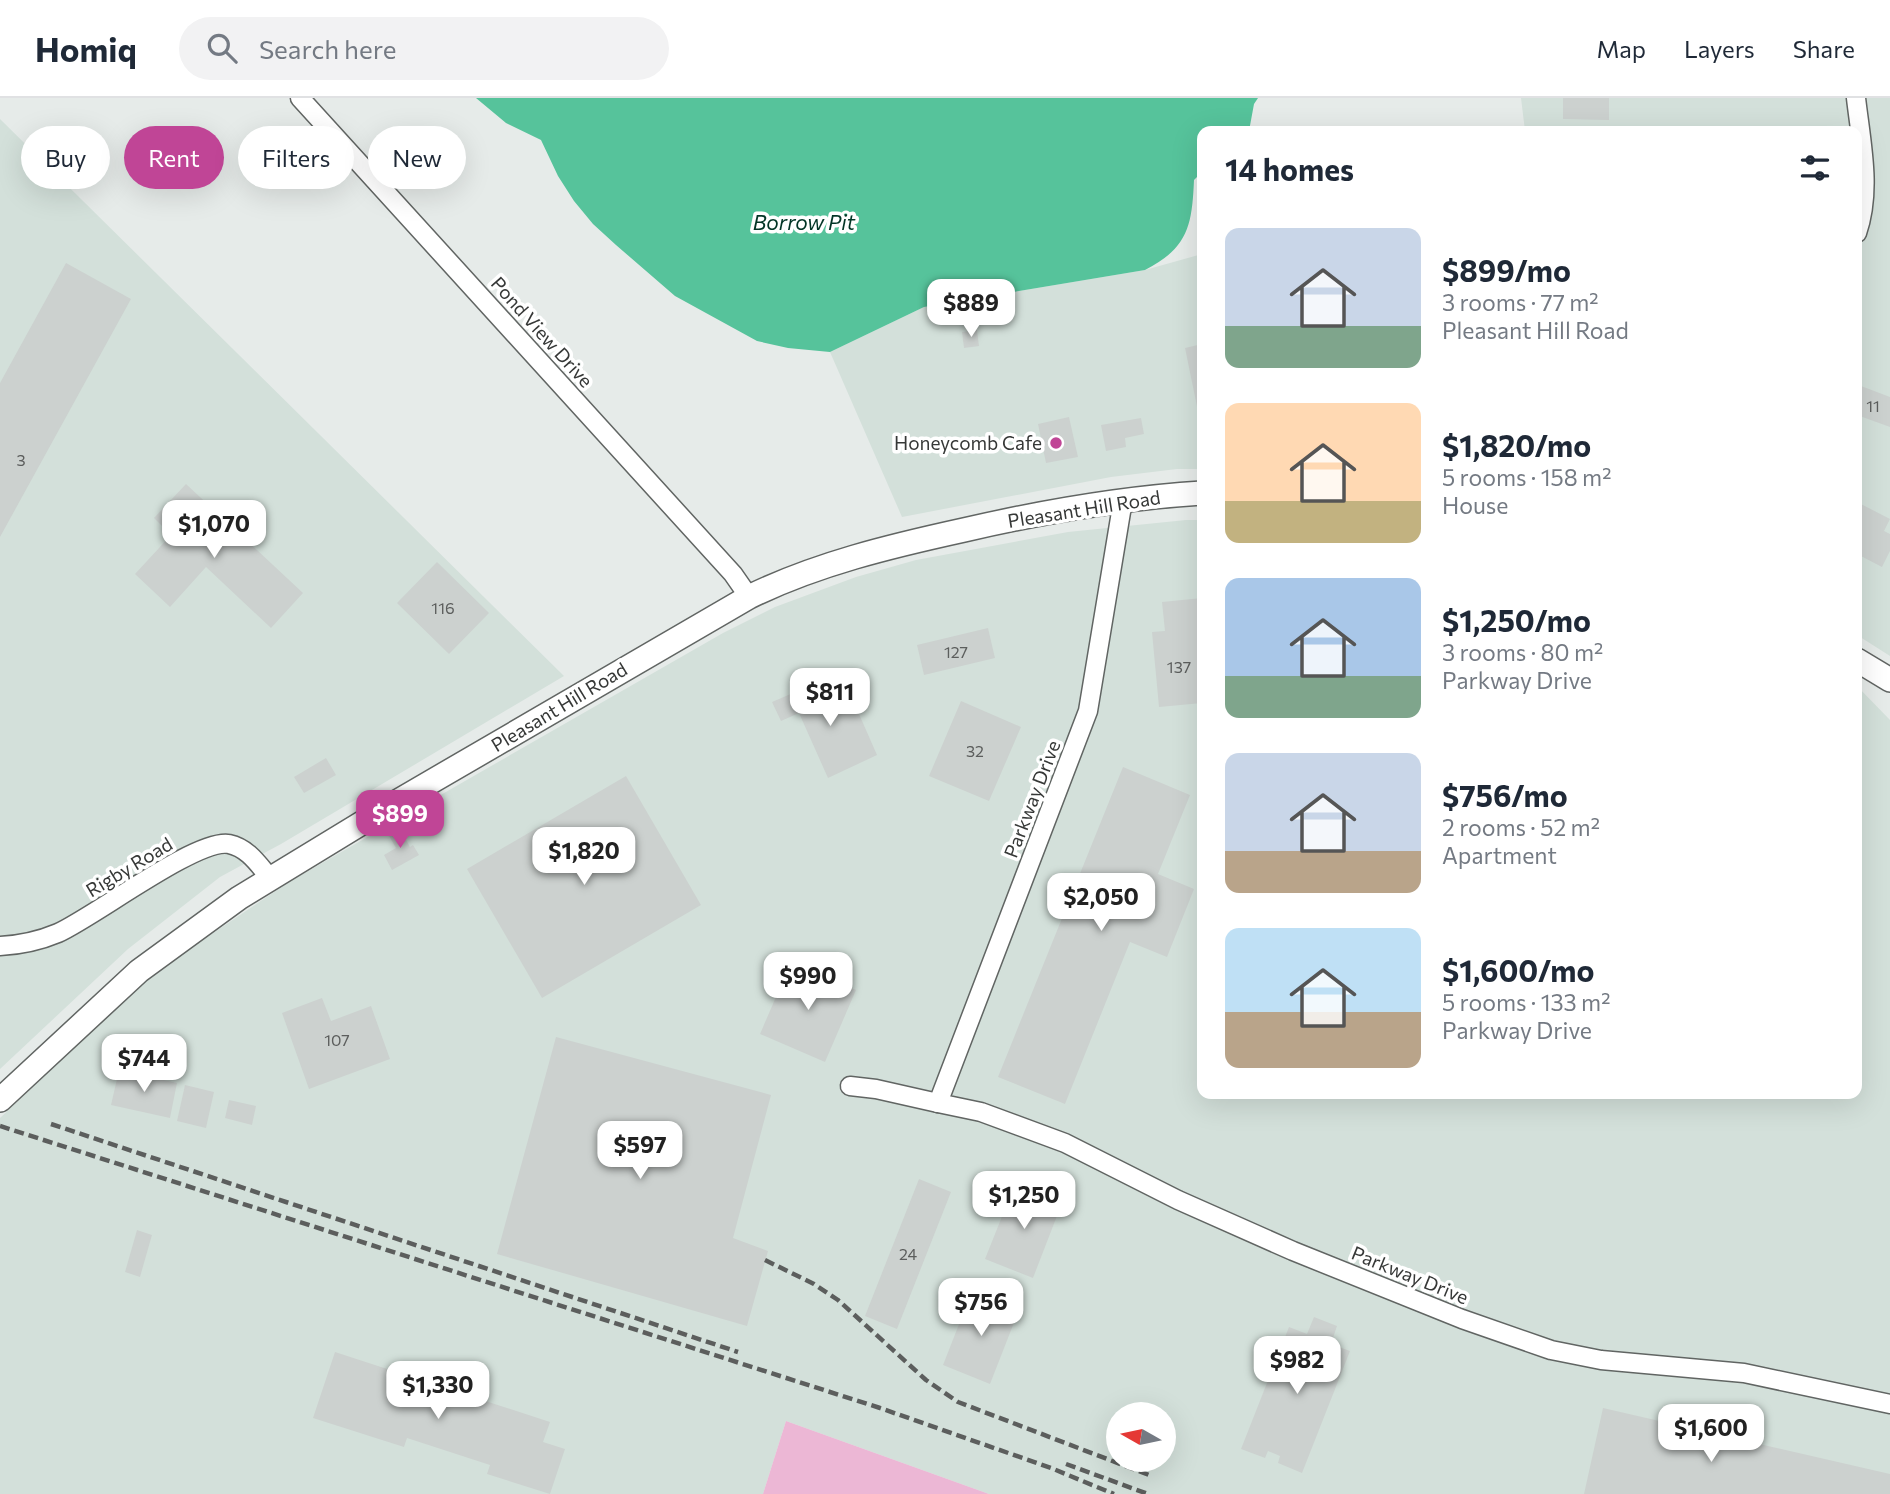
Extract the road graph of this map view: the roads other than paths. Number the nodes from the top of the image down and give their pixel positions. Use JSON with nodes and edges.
{"nodes":[{"id":1,"x":300,"y":98,"type":"edge"},
{"id":2,"x":1856,"y":98,"type":"edge"},
{"id":3,"x":1859,"y":126,"type":"edge"},
{"id":4,"x":1862,"y":165,"type":"edge"},
{"id":5,"x":1862,"y":220,"type":"edge"},
{"id":6,"x":1197,"y":494,"type":"edge"},
{"id":7,"x":1123,"y":500,"type":"junction"},
{"id":8,"x":749,"y":597,"type":"junction"},
{"id":9,"x":1862,"y":663,"type":"edge"},
{"id":10,"x":1890,"y":680,"type":"edge"},
{"id":11,"x":270,"y":877,"type":"junction"},
{"id":12,"x":0,"y":946,"type":"edge"},
{"id":13,"x":850,"y":1086,"type":"dead end"},
{"id":14,"x":4,"y":1097,"type":"edge"},
{"id":15,"x":938,"y":1103,"type":"junction"},
{"id":16,"x":1890,"y":1404,"type":"edge"}],
"edges":[{"from":1,"to":8,"type":"street","name":"Pond View Drive"},
{"from":2,"to":3,"type":"street"},
{"from":4,"to":5,"type":"street"},
{"from":6,"to":7,"type":"street","name":"Pleasant Hill Road"},
{"from":7,"to":8,"type":"street","name":"Pleasant Hill Road"},
{"from":7,"to":15,"type":"street","name":"Parkway Drive"},
{"from":8,"to":11,"type":"street","name":"Pleasant Hill Road"},
{"from":9,"to":10,"type":"street"},
{"from":11,"to":12,"type":"street","name":"Rigby Road"},
{"from":11,"to":14,"type":"street","name":"Pleasant Hill Road"},
{"from":13,"to":15,"type":"street","name":"Parkway Drive"},
{"from":15,"to":16,"type":"street","name":"Parkway Drive"}]}
